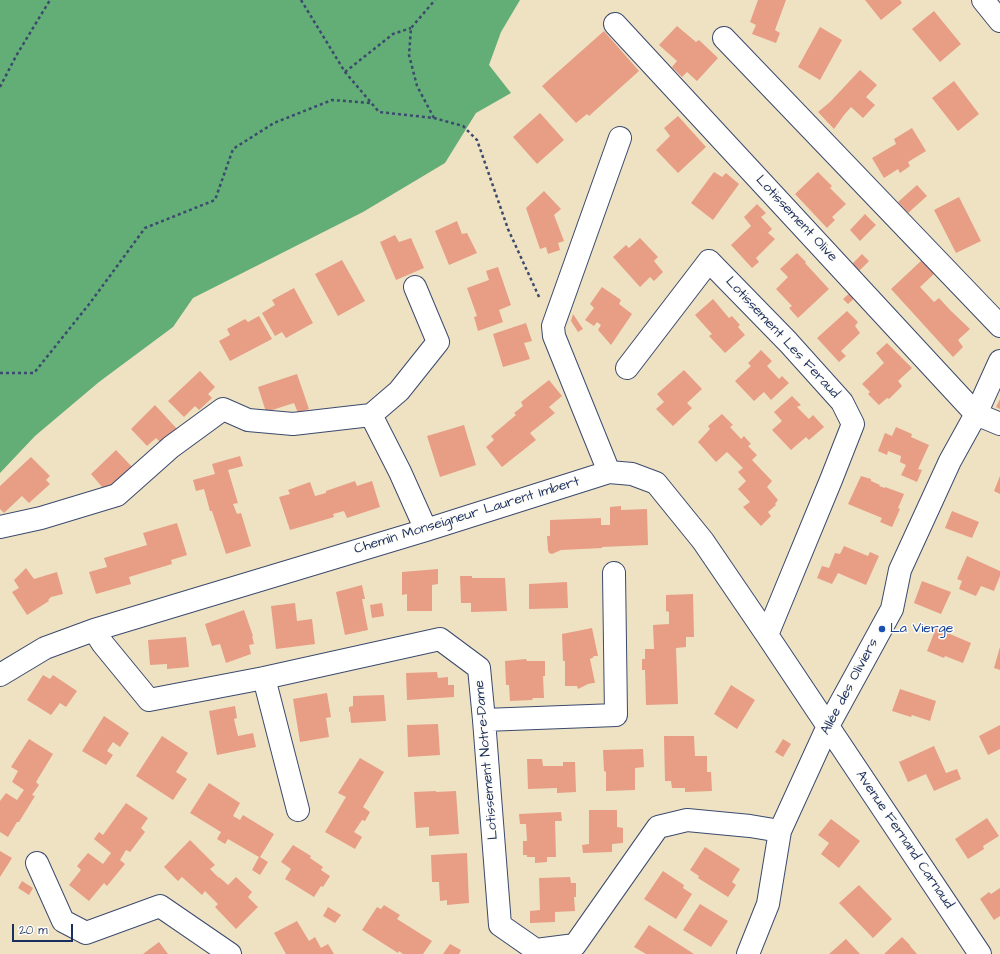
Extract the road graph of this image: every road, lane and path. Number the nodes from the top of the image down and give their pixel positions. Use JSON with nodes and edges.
{"nodes":[{"id":1,"x":50,"y":0,"type":"edge"},
{"id":2,"x":301,"y":0,"type":"edge"},
{"id":3,"x":435,"y":0,"type":"edge"},
{"id":4,"x":983,"y":0,"type":"edge"},
{"id":5,"x":1000,"y":21,"type":"edge"},
{"id":6,"x":615,"y":24,"type":"dead end"},
{"id":7,"x":412,"y":28,"type":"junction"},
{"id":8,"x":724,"y":38,"type":"dead end"},
{"id":9,"x":345,"y":72,"type":"junction"},
{"id":10,"x":0,"y":87,"type":"edge"},
{"id":11,"x":371,"y":103,"type":"junction"},
{"id":12,"x":434,"y":118,"type":"junction"},
{"id":13,"x":620,"y":138,"type":"dead end"},
{"id":14,"x":414,"y":287,"type":"dead end"},
{"id":15,"x":553,"y":326,"type":"junction"},
{"id":16,"x":1000,"y":326,"type":"edge"},
{"id":17,"x":1000,"y":361,"type":"edge"},
{"id":18,"x":627,"y":368,"type":"dead end"},
{"id":19,"x":0,"y":373,"type":"edge"},
{"id":20,"x":976,"y":414,"type":"junction"},
{"id":21,"x":370,"y":415,"type":"junction"},
{"id":22,"x":1000,"y":424,"type":"edge"},
{"id":23,"x":609,"y":472,"type":"junction"},
{"id":24,"x":0,"y":527,"type":"edge"},
{"id":25,"x":426,"y":530,"type":"junction"},
{"id":26,"x":614,"y":573,"type":"dead end"},
{"id":27,"x":767,"y":635,"type":"junction"},
{"id":28,"x":98,"y":637,"type":"junction"},
{"id":29,"x":0,"y":674,"type":"edge"},
{"id":30,"x":264,"y":678,"type":"junction"},
{"id":31,"x":484,"y":720,"type":"junction"},
{"id":32,"x":828,"y":726,"type":"junction"},
{"id":33,"x":298,"y":810,"type":"dead end"},
{"id":34,"x":780,"y":831,"type":"junction"},
{"id":35,"x":36,"y":863,"type":"dead end"},
{"id":36,"x":230,"y":954,"type":"edge"},
{"id":37,"x":748,"y":954,"type":"edge"},
{"id":38,"x":980,"y":954,"type":"edge"}],
"edges":[{"from":1,"to":10,"type":"path"},
{"from":2,"to":9,"type":"path"},
{"from":3,"to":7,"type":"path"},
{"from":4,"to":5,"type":"street"},
{"from":6,"to":20,"type":"street","name":"Lotissement Olive"},
{"from":7,"to":9,"type":"path"},
{"from":7,"to":12,"type":"path"},
{"from":8,"to":16,"type":"street"},
{"from":9,"to":11,"type":"path"},
{"from":11,"to":12,"type":"path"},
{"from":11,"to":19,"type":"path"},
{"from":12,"to":15,"type":"path"},
{"from":13,"to":15,"type":"street"},
{"from":14,"to":21,"type":"street"},
{"from":15,"to":23,"type":"street"},
{"from":17,"to":20,"type":"street","name":"Allée des Oliviers"},
{"from":18,"to":27,"type":"street","name":"Lotissement Les Feraud"},
{"from":20,"to":22,"type":"street"},
{"from":20,"to":32,"type":"street","name":"Allée des Oliviers"},
{"from":21,"to":24,"type":"street"},
{"from":21,"to":25,"type":"street"},
{"from":23,"to":25,"type":"street","name":"Chemin Monseigneur Laurent Imbert"},
{"from":23,"to":27,"type":"street","name":"Chemin Monseigneur Laurent Imbert"},
{"from":25,"to":28,"type":"street","name":"Chemin Monseigneur Laurent Imbert"},
{"from":26,"to":31,"type":"street"},
{"from":27,"to":32,"type":"street","name":"Chemin Monseigneur Laurent Imbert"},
{"from":28,"to":29,"type":"street","name":"Chemin Monseigneur Laurent Imbert"},
{"from":28,"to":30,"type":"street","name":"Lotissement Notre-Dame"},
{"from":30,"to":31,"type":"street","name":"Lotissement Notre-Dame"},
{"from":30,"to":33,"type":"street"},
{"from":31,"to":34,"type":"street","name":"Lotissement Notre-Dame"},
{"from":32,"to":34,"type":"street","name":"Allée des Oliviers"},
{"from":32,"to":38,"type":"street","name":"Avenue Fernand Carnaud"},
{"from":34,"to":37,"type":"street","name":"Allée des Oliviers"},
{"from":35,"to":36,"type":"street"}]}
